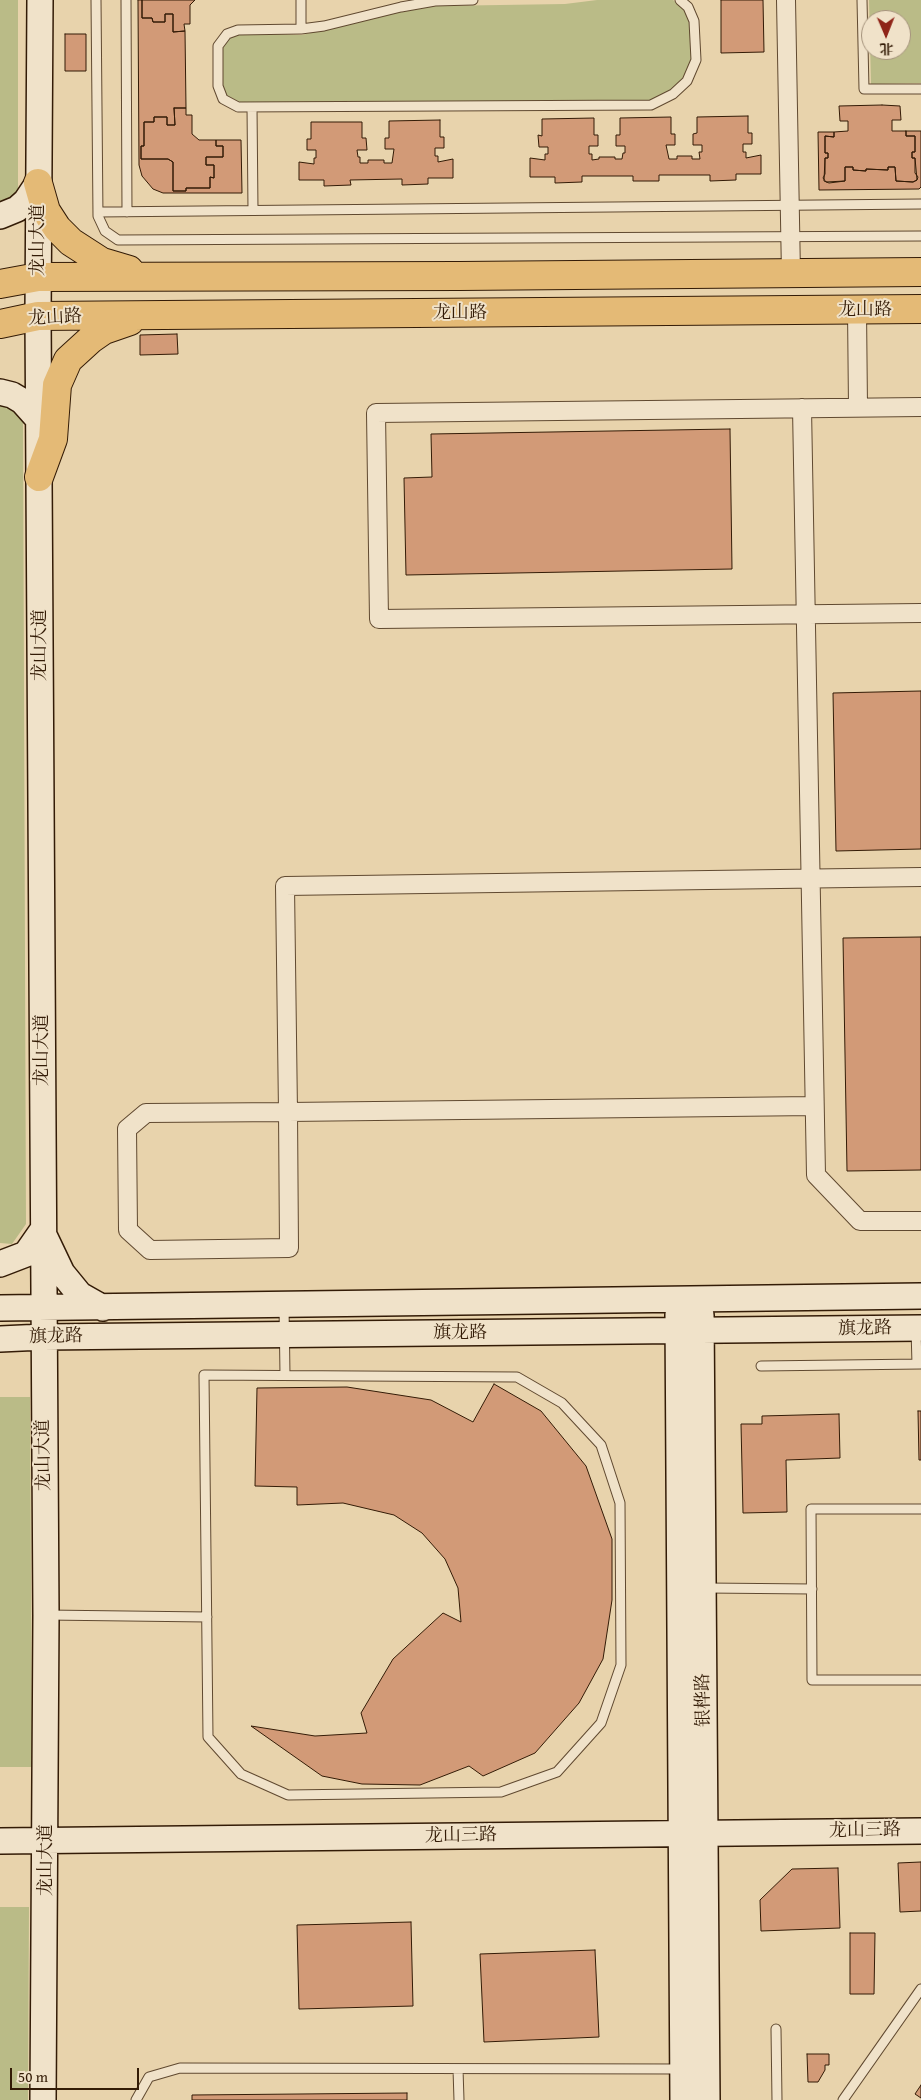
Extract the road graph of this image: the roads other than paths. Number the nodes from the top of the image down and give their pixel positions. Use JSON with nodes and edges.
{"nodes":[{"id":1,"x":40,"y":0,"type":"edge"},
{"id":2,"x":96,"y":0,"type":"edge"},
{"id":3,"x":126,"y":0,"type":"edge"},
{"id":4,"x":301,"y":0,"type":"edge"},
{"id":5,"x":474,"y":0,"type":"edge"},
{"id":6,"x":680,"y":0,"type":"edge"},
{"id":7,"x":786,"y":0,"type":"edge"},
{"id":8,"x":862,"y":0,"type":"edge"},
{"id":9,"x":301,"y":29,"type":"junction"},
{"id":10,"x":921,"y":89,"type":"edge"},
{"id":11,"x":252,"y":107,"type":"junction"},
{"id":12,"x":38,"y":183,"type":"junction"},
{"id":13,"x":789,"y":204,"type":"junction"},
{"id":14,"x":921,"y":204,"type":"edge"},
{"id":15,"x":253,"y":210,"type":"junction"},
{"id":16,"x":98,"y":212,"type":"junction"},
{"id":17,"x":127,"y":212,"type":"junction"},
{"id":18,"x":0,"y":216,"type":"edge"},
{"id":19,"x":921,"y":236,"type":"edge"},
{"id":20,"x":790,"y":237,"type":"junction"},
{"id":21,"x":921,"y":272,"type":"edge"},
{"id":22,"x":791,"y":274,"type":"junction"},
{"id":23,"x":38,"y":277,"type":"junction"},
{"id":24,"x":167,"y":277,"type":"junction"},
{"id":25,"x":0,"y":284,"type":"edge"},
{"id":26,"x":921,"y":309,"type":"edge"},
{"id":27,"x":858,"y":310,"type":"junction"},
{"id":28,"x":38,"y":316,"type":"junction"},
{"id":29,"x":154,"y":316,"type":"junction"},
{"id":30,"x":0,"y":324,"type":"edge"},
{"id":31,"x":0,"y":392,"type":"edge"},
{"id":32,"x":858,"y":407,"type":"junction"},
{"id":33,"x":921,"y":407,"type":"edge"},
{"id":34,"x":802,"y":408,"type":"junction"},
{"id":35,"x":39,"y":420,"type":"junction"},
{"id":36,"x":39,"y":477,"type":"junction"},
{"id":37,"x":921,"y":613,"type":"edge"},
{"id":38,"x":806,"y":614,"type":"junction"},
{"id":39,"x":921,"y":877,"type":"edge"},
{"id":40,"x":812,"y":879,"type":"junction"},
{"id":41,"x":814,"y":1106,"type":"junction"},
{"id":42,"x":288,"y":1112,"type":"junction"},
{"id":43,"x":921,"y":1221,"type":"edge"},
{"id":44,"x":42,"y":1231,"type":"junction"},
{"id":45,"x":0,"y":1264,"type":"edge"},
{"id":46,"x":921,"y":1296,"type":"edge"},
{"id":47,"x":689,"y":1300,"type":"junction"},
{"id":48,"x":284,"y":1306,"type":"junction"},
{"id":49,"x":0,"y":1308,"type":"edge"},
{"id":50,"x":43,"y":1308,"type":"junction"},
{"id":51,"x":103,"y":1308,"type":"junction"},
{"id":52,"x":918,"y":1328,"type":"edge"},
{"id":53,"x":689,"y":1332,"type":"junction"},
{"id":54,"x":286,"y":1334,"type":"junction"},
{"id":55,"x":43,"y":1337,"type":"junction"},
{"id":56,"x":0,"y":1339,"type":"edge"},
{"id":57,"x":919,"y":1364,"type":"edge"},
{"id":58,"x":761,"y":1366,"type":"dead end"},
{"id":59,"x":286,"y":1374,"type":"junction"},
{"id":60,"x":921,"y":1509,"type":"edge"},
{"id":61,"x":703,"y":1588,"type":"junction"},
{"id":62,"x":812,"y":1589,"type":"junction"},
{"id":63,"x":46,"y":1615,"type":"junction"},
{"id":64,"x":206,"y":1617,"type":"junction"},
{"id":65,"x":921,"y":1680,"type":"edge"},
{"id":66,"x":921,"y":1831,"type":"edge"},
{"id":67,"x":694,"y":1833,"type":"junction"},
{"id":68,"x":0,"y":1841,"type":"edge"},
{"id":69,"x":46,"y":1841,"type":"junction"},
{"id":70,"x":921,"y":1989,"type":"edge"},
{"id":71,"x":776,"y":2029,"type":"dead end"},
{"id":72,"x":458,"y":2069,"type":"junction"},
{"id":73,"x":683,"y":2069,"type":"junction"},
{"id":74,"x":43,"y":2100,"type":"edge"},
{"id":75,"x":136,"y":2100,"type":"edge"},
{"id":76,"x":458,"y":2100,"type":"edge"},
{"id":77,"x":683,"y":2100,"type":"edge"},
{"id":78,"x":707,"y":2100,"type":"edge"},
{"id":79,"x":777,"y":2100,"type":"edge"},
{"id":80,"x":843,"y":2100,"type":"edge"}],
"edges":[{"from":1,"to":12,"type":"main road","name":"龙山大道"},
{"from":2,"to":16,"type":"lane"},
{"from":3,"to":17,"type":"lane"},
{"from":4,"to":9,"type":"lane"},
{"from":5,"to":9,"type":"lane"},
{"from":6,"to":11,"type":"lane"},
{"from":7,"to":13,"type":"street"},
{"from":8,"to":10,"type":"lane"},
{"from":9,"to":11,"type":"lane"},
{"from":11,"to":15,"type":"lane"},
{"from":12,"to":18,"type":"main road"},
{"from":12,"to":23,"type":"main road","name":"龙山大道"},
{"from":12,"to":24,"type":"main road"},
{"from":13,"to":14,"type":"lane"},
{"from":13,"to":15,"type":"lane"},
{"from":13,"to":20,"type":"street"},
{"from":15,"to":17,"type":"lane"},
{"from":16,"to":17,"type":"lane"},
{"from":16,"to":20,"type":"lane"},
{"from":19,"to":20,"type":"lane"},
{"from":20,"to":22,"type":"street"},
{"from":21,"to":22,"type":"main road","name":"龙山路"},
{"from":22,"to":24,"type":"main road","name":"龙山路"},
{"from":23,"to":24,"type":"main road","name":"龙山路"},
{"from":23,"to":25,"type":"main road","name":"龙山路"},
{"from":23,"to":28,"type":"main road","name":"龙山大道"},
{"from":26,"to":27,"type":"main road","name":"龙山路"},
{"from":27,"to":29,"type":"main road","name":"龙山路"},
{"from":27,"to":32,"type":"street"},
{"from":28,"to":29,"type":"main road","name":"龙山路"},
{"from":28,"to":30,"type":"main road","name":"龙山路"},
{"from":28,"to":35,"type":"main road","name":"龙山大道"},
{"from":29,"to":36,"type":"main road"},
{"from":31,"to":35,"type":"main road"},
{"from":32,"to":33,"type":"street"},
{"from":32,"to":34,"type":"street"},
{"from":34,"to":38,"type":"street"},
{"from":34,"to":38,"type":"street"},
{"from":35,"to":36,"type":"main road","name":"龙山大道"},
{"from":36,"to":44,"type":"main road","name":"龙山大道"},
{"from":37,"to":38,"type":"street"},
{"from":38,"to":40,"type":"street"},
{"from":39,"to":40,"type":"street"},
{"from":40,"to":41,"type":"street"},
{"from":40,"to":42,"type":"street"},
{"from":41,"to":42,"type":"street"},
{"from":41,"to":43,"type":"street"},
{"from":42,"to":42,"type":"street"},
{"from":44,"to":45,"type":"main road"},
{"from":44,"to":50,"type":"main road","name":"龙山大道"},
{"from":44,"to":51,"type":"main road"},
{"from":46,"to":47,"type":"main road"},
{"from":47,"to":48,"type":"main road"},
{"from":47,"to":53,"type":"main road","name":"银桦路"},
{"from":48,"to":51,"type":"main road"},
{"from":48,"to":54,"type":"lane"},
{"from":49,"to":50,"type":"main road"},
{"from":50,"to":51,"type":"main road"},
{"from":50,"to":55,"type":"main road","name":"龙山大道"},
{"from":52,"to":53,"type":"main road","name":"旗龙路"},
{"from":52,"to":57,"type":"lane"},
{"from":53,"to":54,"type":"main road","name":"旗龙路"},
{"from":53,"to":61,"type":"main road","name":"银桦路"},
{"from":53,"to":67,"type":"main road","name":"银桦路"},
{"from":54,"to":55,"type":"main road","name":"旗龙路"},
{"from":54,"to":59,"type":"lane"},
{"from":55,"to":56,"type":"main road","name":"旗龙路"},
{"from":55,"to":63,"type":"main road","name":"龙山大道"},
{"from":57,"to":58,"type":"lane"},
{"from":59,"to":64,"type":"lane"},
{"from":59,"to":64,"type":"lane"},
{"from":60,"to":62,"type":"lane"},
{"from":61,"to":62,"type":"lane"},
{"from":61,"to":67,"type":"main road","name":"银桦路"},
{"from":62,"to":65,"type":"lane"},
{"from":63,"to":64,"type":"lane"},
{"from":63,"to":69,"type":"main road","name":"龙山大道"},
{"from":66,"to":67,"type":"main road","name":"龙山三路"},
{"from":67,"to":69,"type":"main road","name":"龙山三路"},
{"from":67,"to":73,"type":"main road","name":"银桦路"},
{"from":67,"to":78,"type":"main road","name":"银桦路"},
{"from":68,"to":69,"type":"main road","name":"龙山三路"},
{"from":69,"to":74,"type":"main road","name":"龙山大道"},
{"from":70,"to":80,"type":"lane"},
{"from":71,"to":79,"type":"lane"},
{"from":72,"to":73,"type":"lane"},
{"from":72,"to":75,"type":"lane"},
{"from":72,"to":76,"type":"lane"},
{"from":73,"to":77,"type":"main road","name":"银桦路"}]}
